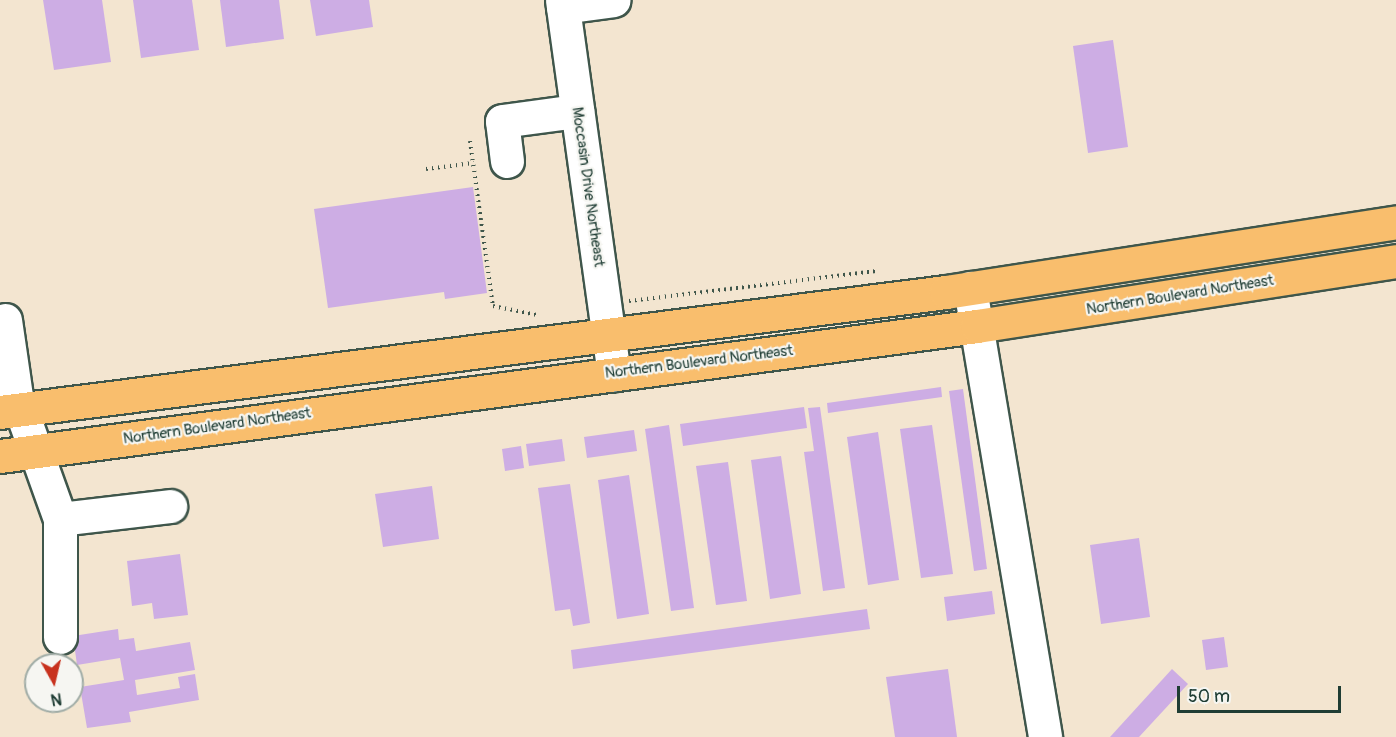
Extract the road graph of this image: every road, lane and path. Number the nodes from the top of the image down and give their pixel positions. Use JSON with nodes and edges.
{"nodes":[{"id":1,"x":614,"y":0,"type":"edge"},
{"id":2,"x":562,"y":4,"type":"edge"},
{"id":3,"x":577,"y":111,"type":"junction"},
{"id":4,"x":470,"y":141,"type":"dead end"},
{"id":5,"x":496,"y":161,"type":"joint"},
{"id":6,"x":473,"y":163,"type":"junction"},
{"id":7,"x":426,"y":169,"type":"dead end"},
{"id":8,"x":1396,"y":222,"type":"edge"},
{"id":9,"x":1396,"y":261,"type":"edge"},
{"id":10,"x":970,"y":288,"type":"junction"},
{"id":11,"x":544,"y":315,"type":"dead end"},
{"id":12,"x":5,"y":320,"type":"dead end"},
{"id":13,"x":977,"y":326,"type":"junction"},
{"id":14,"x":607,"y":333,"type":"junction"},
{"id":15,"x":614,"y":374,"type":"junction"},
{"id":16,"x":11,"y":410,"type":"edge"},
{"id":17,"x":39,"y":451,"type":"junction"},
{"id":18,"x":0,"y":456,"type":"edge"},
{"id":19,"x":170,"y":506,"type":"dead end"},
{"id":20,"x":60,"y":519,"type":"junction"},
{"id":21,"x":60,"y":637,"type":"dead end"},
{"id":22,"x":1045,"y":737,"type":"edge"}],
"edges":[{"from":1,"to":2,"type":"street"},
{"from":2,"to":3,"type":"street","name":"Moccasin Drive Northeast"},
{"from":3,"to":5,"type":"street"},
{"from":3,"to":14,"type":"street","name":"Moccasin Drive Northeast"},
{"from":4,"to":6,"type":"path"},
{"from":5,"to":6,"type":"path"},
{"from":6,"to":7,"type":"path"},
{"from":6,"to":11,"type":"path"},
{"from":8,"to":10,"type":"main road"},
{"from":9,"to":13,"type":"main road","name":"Northern Boulevard Northeast"},
{"from":10,"to":13,"type":"street"},
{"from":10,"to":14,"type":"main road"},
{"from":12,"to":16,"type":"street"},
{"from":13,"to":15,"type":"main road","name":"Northern Boulevard Northeast"},
{"from":13,"to":22,"type":"street"},
{"from":14,"to":15,"type":"street","name":"Moccasin Drive Northeast"},
{"from":14,"to":16,"type":"main road"},
{"from":15,"to":17,"type":"main road","name":"Northern Boulevard Northeast"},
{"from":16,"to":17,"type":"street"},
{"from":17,"to":18,"type":"main road","name":"Northern Boulevard Northeast"},
{"from":17,"to":20,"type":"street"},
{"from":19,"to":20,"type":"street"},
{"from":20,"to":21,"type":"street"}]}
